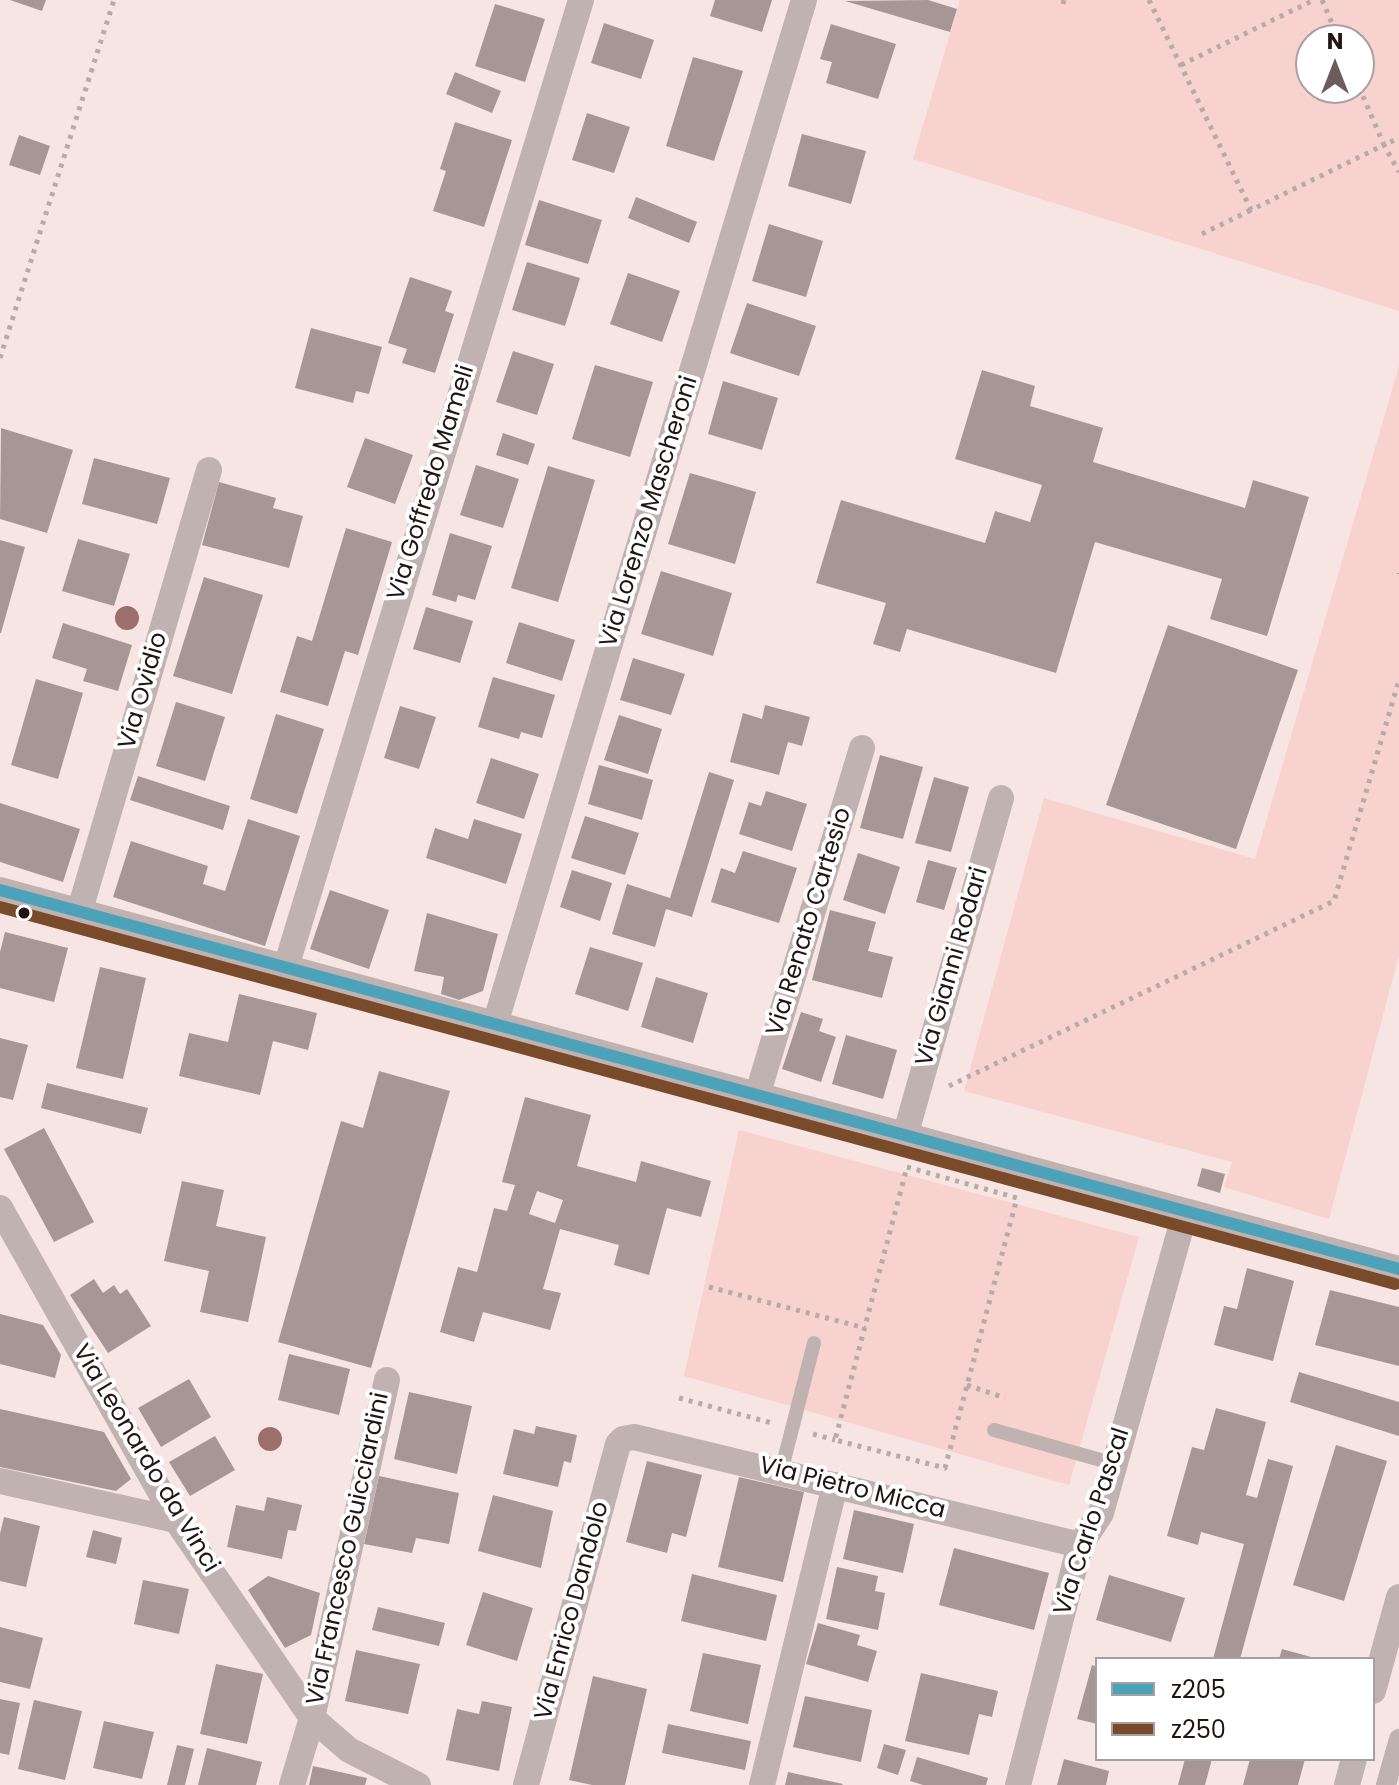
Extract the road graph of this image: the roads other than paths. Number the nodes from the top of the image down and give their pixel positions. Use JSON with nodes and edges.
{"nodes":[{"id":1,"x":581,"y":0,"type":"edge"},
{"id":2,"x":804,"y":0,"type":"edge"},
{"id":3,"x":209,"y":470,"type":"dead end"},
{"id":4,"x":862,"y":748,"type":"dead end"},
{"id":5,"x":1001,"y":798,"type":"dead end"},
{"id":6,"x":0,"y":890,"type":"edge"},
{"id":7,"x":79,"y":913,"type":"junction"},
{"id":8,"x":286,"y":967,"type":"junction"},
{"id":9,"x":495,"y":1024,"type":"junction"},
{"id":10,"x":757,"y":1096,"type":"junction"},
{"id":11,"x":905,"y":1136,"type":"junction"},
{"id":12,"x":0,"y":1208,"type":"edge"},
{"id":13,"x":1185,"y":1213,"type":"junction"},
{"id":14,"x":1399,"y":1269,"type":"edge"},
{"id":15,"x":814,"y":1343,"type":"dead end"},
{"id":16,"x":387,"y":1380,"type":"dead end"},
{"id":17,"x":994,"y":1430,"type":"dead end"},
{"id":18,"x":623,"y":1439,"type":"joint"},
{"id":19,"x":1115,"y":1464,"type":"junction"},
{"id":20,"x":781,"y":1472,"type":"junction"},
{"id":21,"x":0,"y":1481,"type":"edge"},
{"id":22,"x":835,"y":1485,"type":"junction"},
{"id":23,"x":176,"y":1520,"type":"junction"},
{"id":24,"x":1080,"y":1545,"type":"junction"},
{"id":25,"x":1399,"y":1597,"type":"edge"},
{"id":26,"x":1375,"y":1684,"type":"edge"},
{"id":27,"x":312,"y":1718,"type":"junction"},
{"id":28,"x":1399,"y":1739,"type":"edge"},
{"id":29,"x":1353,"y":1761,"type":"edge"},
{"id":30,"x":292,"y":1785,"type":"edge"},
{"id":31,"x":418,"y":1785,"type":"edge"},
{"id":32,"x":526,"y":1785,"type":"edge"},
{"id":33,"x":762,"y":1785,"type":"edge"},
{"id":34,"x":1018,"y":1785,"type":"edge"},
{"id":35,"x":1347,"y":1785,"type":"edge"},
{"id":36,"x":1386,"y":1785,"type":"edge"}],
"edges":[{"from":1,"to":8,"type":"street","name":"Via Goffredo Mameli"},
{"from":2,"to":9,"type":"street","name":"Via Lorenzo Mascheroni"},
{"from":3,"to":7,"type":"street","name":"Via Ovidio"},
{"from":4,"to":10,"type":"street","name":"Via Renato Cartesio"},
{"from":5,"to":11,"type":"street","name":"Via Gianni Rodari"},
{"from":6,"to":7,"type":"street"},
{"from":7,"to":8,"type":"street"},
{"from":8,"to":9,"type":"street"},
{"from":9,"to":10,"type":"street"},
{"from":10,"to":11,"type":"street"},
{"from":11,"to":13,"type":"street"},
{"from":12,"to":23,"type":"street","name":"Via Leonardo da Vinci"},
{"from":13,"to":14,"type":"street"},
{"from":13,"to":19,"type":"street","name":"Via Carlo Pascal"},
{"from":15,"to":20,"type":"lane"},
{"from":16,"to":27,"type":"street","name":"Via Francesco Guicciardini"},
{"from":17,"to":19,"type":"lane"},
{"from":18,"to":20,"type":"street","name":"Via Pietro Micca"},
{"from":18,"to":32,"type":"street","name":"Via Enrico Dandolo"},
{"from":19,"to":24,"type":"street","name":"Via Carlo Pascal"},
{"from":20,"to":22,"type":"street","name":"Via Pietro Micca"},
{"from":21,"to":23,"type":"street"},
{"from":22,"to":24,"type":"street","name":"Via Pietro Micca"},
{"from":22,"to":33,"type":"street"},
{"from":23,"to":27,"type":"street","name":"Via Leonardo da Vinci"},
{"from":24,"to":34,"type":"street","name":"Via Carlo Pascal"},
{"from":25,"to":26,"type":"street"},
{"from":27,"to":30,"type":"street","name":"Via Francesco Guicciardini"},
{"from":27,"to":31,"type":"street","name":"Via Leonardo da Vinci"},
{"from":28,"to":36,"type":"street"},
{"from":29,"to":35,"type":"street"}]}
